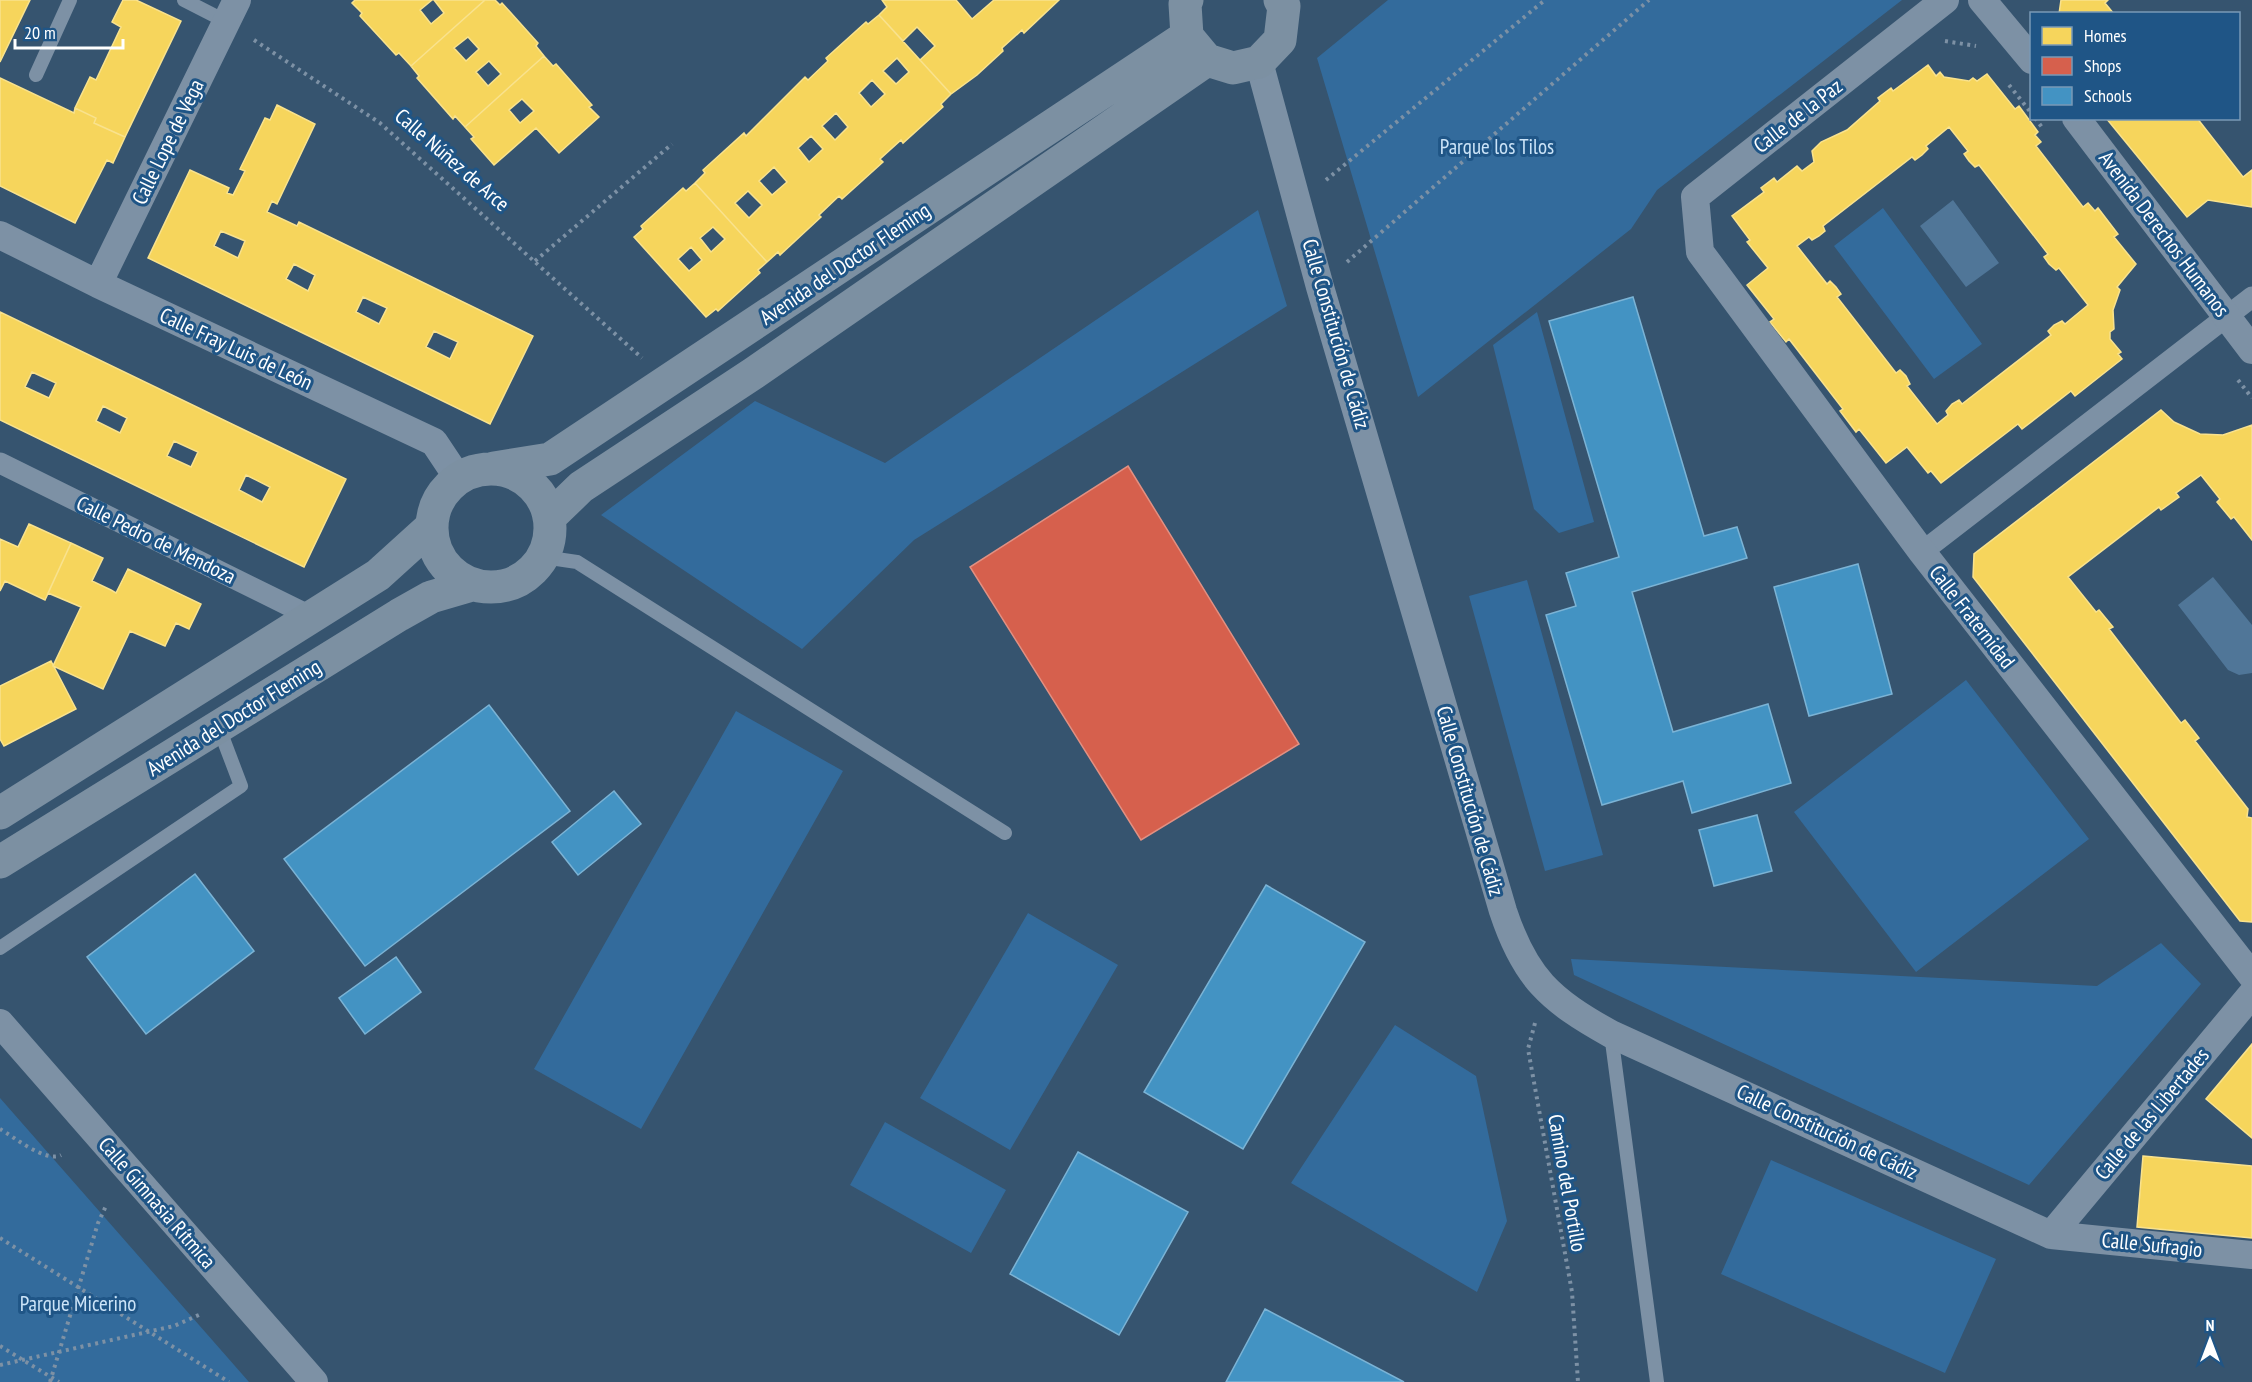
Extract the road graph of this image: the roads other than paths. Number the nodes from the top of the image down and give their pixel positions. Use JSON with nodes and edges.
{"nodes":[{"id":1,"x":70,"y":0,"type":"edge"},
{"id":2,"x":184,"y":0,"type":"edge"},
{"id":3,"x":1187,"y":0,"type":"edge"},
{"id":4,"x":1945,"y":0,"type":"edge"},
{"id":5,"x":1982,"y":0,"type":"edge"},
{"id":6,"x":1285,"y":2,"type":"edge"},
{"id":7,"x":232,"y":11,"type":"edge"},
{"id":8,"x":1197,"y":48,"type":"junction"},
{"id":9,"x":2030,"y":59,"type":"edge"},
{"id":10,"x":1259,"y":62,"type":"junction"},
{"id":11,"x":36,"y":75,"type":"dead end"},
{"id":12,"x":2078,"y":120,"type":"edge"},
{"id":13,"x":0,"y":235,"type":"edge"},
{"id":14,"x":1700,"y":252,"type":"joint"},
{"id":15,"x":98,"y":284,"type":"junction"},
{"id":16,"x":2252,"y":297,"type":"edge"},
{"id":17,"x":2226,"y":317,"type":"junction"},
{"id":18,"x":2252,"y":350,"type":"edge"},
{"id":19,"x":0,"y":463,"type":"edge"},
{"id":20,"x":494,"y":468,"type":"junction"},
{"id":21,"x":458,"y":478,"type":"junction"},
{"id":22,"x":550,"y":517,"type":"junction"},
{"id":23,"x":431,"y":527,"type":"junction"},
{"id":24,"x":1922,"y":552,"type":"junction"},
{"id":25,"x":543,"y":557,"type":"junction"},
{"id":26,"x":472,"y":585,"type":"junction"},
{"id":27,"x":312,"y":617,"type":"junction"},
{"id":28,"x":219,"y":728,"type":"junction"},
{"id":29,"x":0,"y":813,"type":"edge"},
{"id":30,"x":1005,"y":833,"type":"dead end"},
{"id":31,"x":0,"y":862,"type":"edge"},
{"id":32,"x":0,"y":948,"type":"edge"},
{"id":33,"x":2252,"y":976,"type":"edge"},
{"id":34,"x":2252,"y":993,"type":"edge"},
{"id":35,"x":0,"y":1023,"type":"edge"},
{"id":36,"x":1611,"y":1034,"type":"junction"},
{"id":37,"x":2051,"y":1235,"type":"junction"},
{"id":38,"x":2252,"y":1255,"type":"edge"},
{"id":39,"x":314,"y":1382,"type":"edge"},
{"id":40,"x":1657,"y":1382,"type":"edge"}],
"edges":[{"from":1,"to":11,"type":"lane"},
{"from":2,"to":7,"type":"lane"},
{"from":3,"to":8,"type":"main road"},
{"from":4,"to":14,"type":"street","name":"Calle de la Paz"},
{"from":5,"to":9,"type":"street"},
{"from":6,"to":10,"type":"main road"},
{"from":7,"to":15,"type":"street","name":"Calle Lope de Vega"},
{"from":8,"to":10,"type":"main road"},
{"from":8,"to":20,"type":"main road","name":"Avenida del Doctor Fleming"},
{"from":8,"to":22,"type":"main road","name":"Avenida del Doctor Fleming"},
{"from":10,"to":36,"type":"street","name":"Calle Constitución de Cádiz"},
{"from":12,"to":17,"type":"street","name":"Avenida Derechos Humanos"},
{"from":13,"to":15,"type":"street","name":"Calle Fray Luis de León"},
{"from":14,"to":24,"type":"street","name":"Calle Fraternidad"},
{"from":15,"to":21,"type":"street","name":"Calle Fray Luis de León"},
{"from":16,"to":17,"type":"street"},
{"from":17,"to":18,"type":"street","name":"Avenida Derechos Humanos"},
{"from":17,"to":24,"type":"street"},
{"from":19,"to":27,"type":"street","name":"Calle Pedro de Mendoza"},
{"from":20,"to":21,"type":"main road"},
{"from":20,"to":22,"type":"main road"},
{"from":21,"to":23,"type":"main road"},
{"from":22,"to":25,"type":"main road"},
{"from":23,"to":26,"type":"main road"},
{"from":23,"to":27,"type":"main road","name":"Avenida del Doctor Fleming"},
{"from":24,"to":33,"type":"street","name":"Calle Fraternidad"},
{"from":25,"to":26,"type":"main road"},
{"from":25,"to":30,"type":"lane"},
{"from":26,"to":28,"type":"main road","name":"Avenida del Doctor Fleming"},
{"from":27,"to":29,"type":"main road","name":"Avenida del Doctor Fleming"},
{"from":28,"to":31,"type":"main road","name":"Avenida del Doctor Fleming"},
{"from":28,"to":32,"type":"lane"},
{"from":34,"to":37,"type":"street","name":"Calle de las Libertades"},
{"from":35,"to":39,"type":"street","name":"Calle Gimnasia Rítmica"},
{"from":36,"to":37,"type":"street","name":"Calle Constitución de Cádiz"},
{"from":36,"to":40,"type":"lane"},
{"from":37,"to":38,"type":"street","name":"Calle Sufragio"}]}
